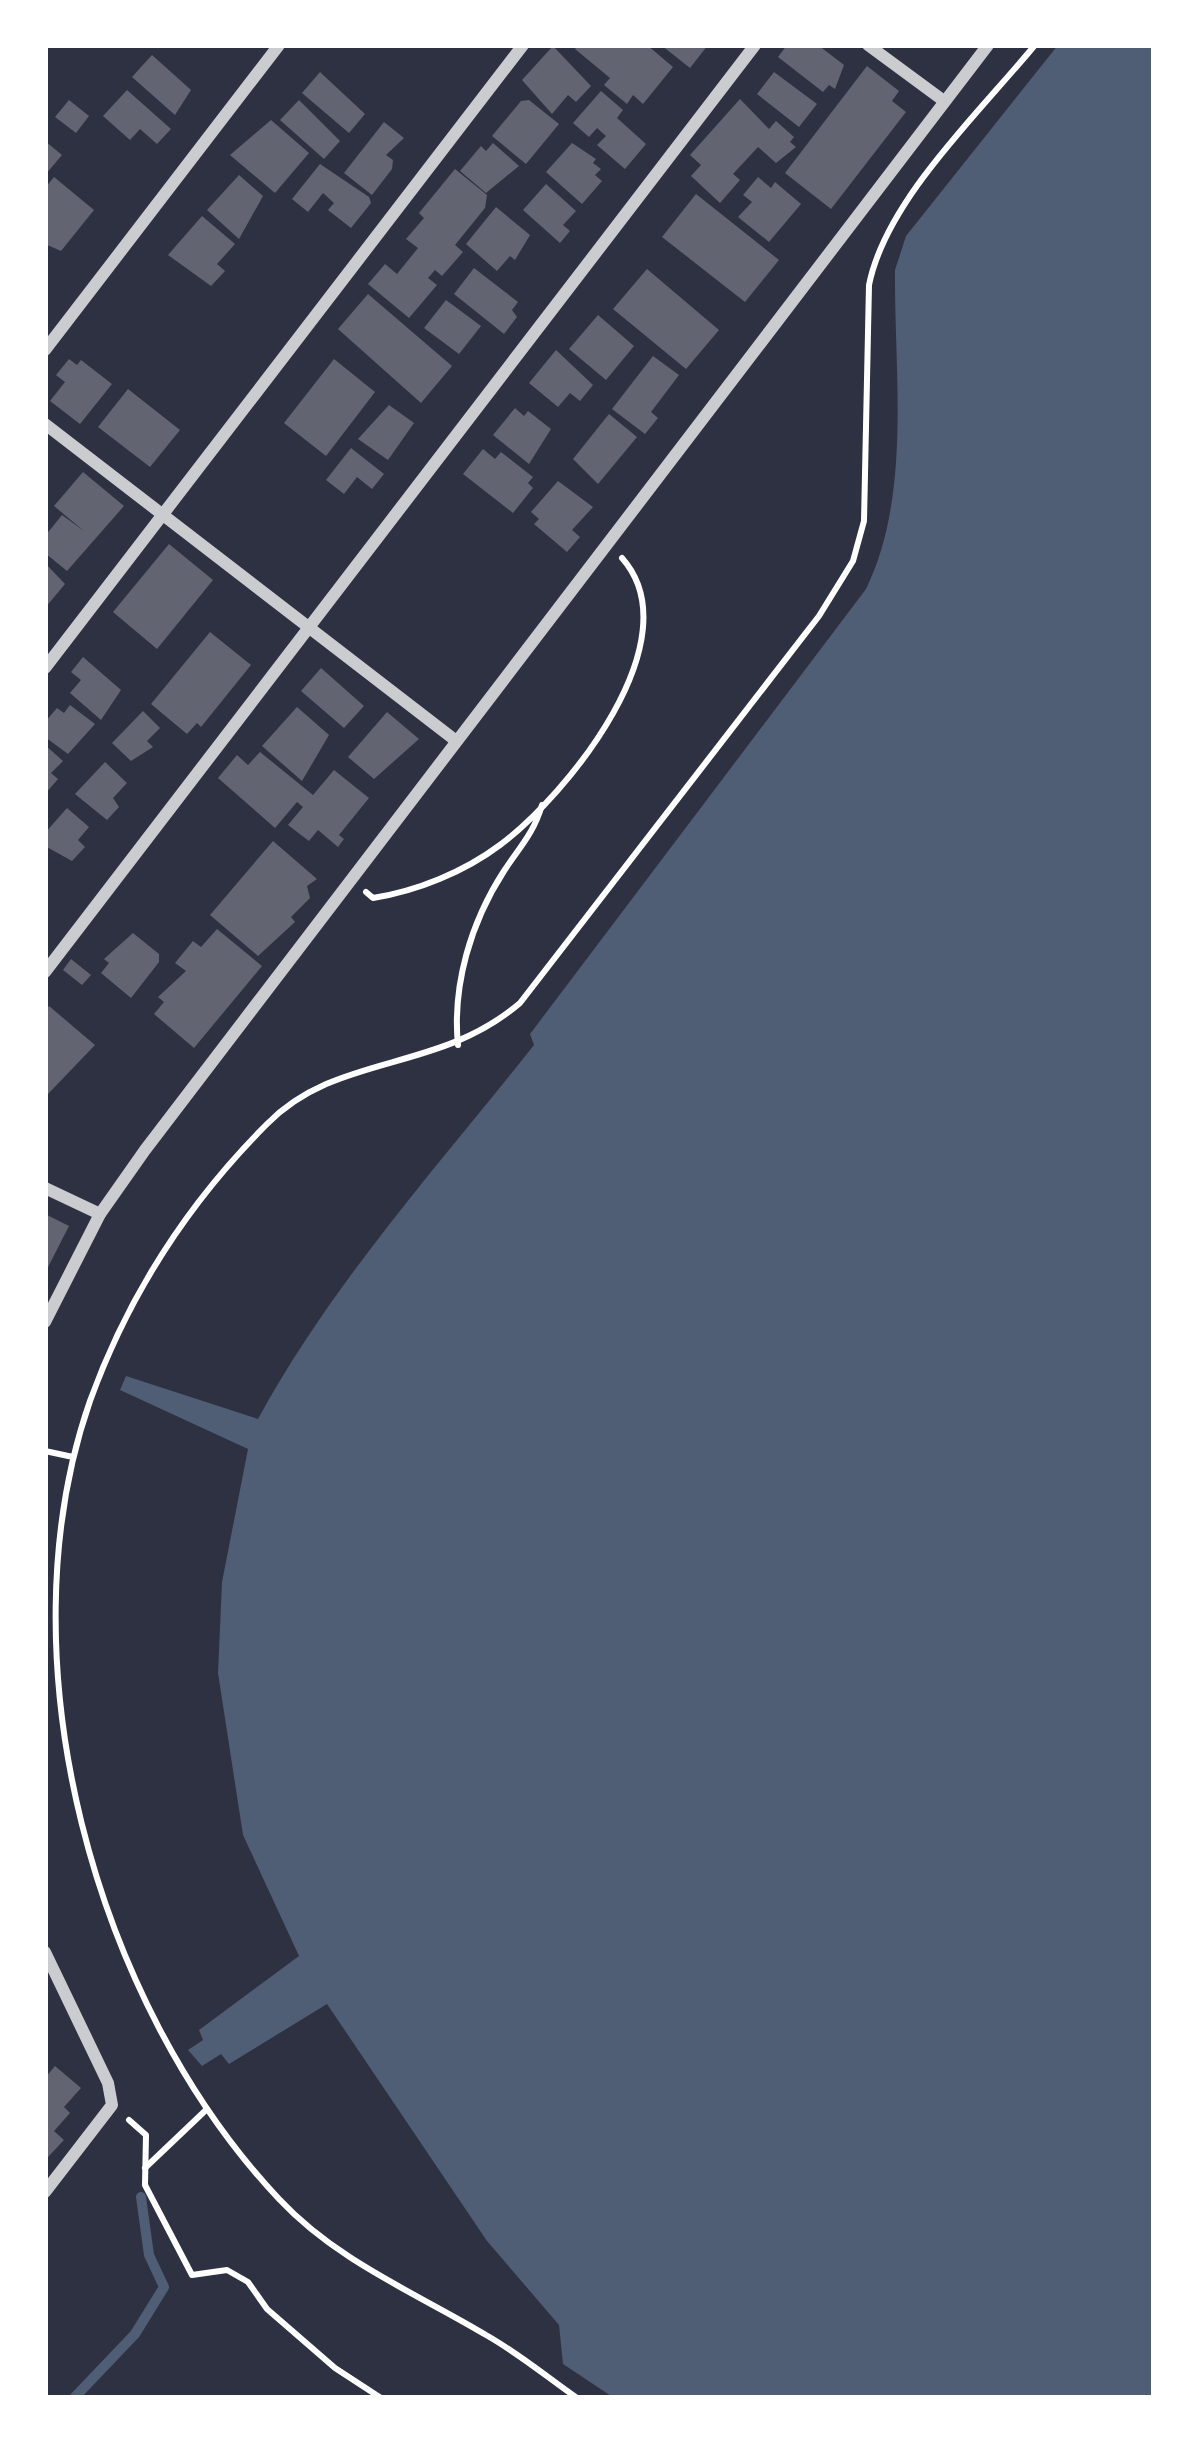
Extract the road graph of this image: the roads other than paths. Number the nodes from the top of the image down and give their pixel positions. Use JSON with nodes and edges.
{"nodes":[{"id":1,"x":279,"y":45,"type":"edge"},
{"id":2,"x":523,"y":45,"type":"edge"},
{"id":3,"x":755,"y":45,"type":"edge"},
{"id":4,"x":868,"y":45,"type":"edge"},
{"id":5,"x":988,"y":45,"type":"edge"},
{"id":6,"x":944,"y":101,"type":"junction"},
{"id":7,"x":45,"y":350,"type":"edge"},
{"id":8,"x":45,"y":424,"type":"edge"},
{"id":9,"x":164,"y":514,"type":"junction"},
{"id":10,"x":310,"y":626,"type":"junction"},
{"id":11,"x":45,"y":668,"type":"edge"},
{"id":12,"x":455,"y":740,"type":"junction"},
{"id":13,"x":45,"y":971,"type":"edge"},
{"id":14,"x":45,"y":1188,"type":"edge"},
{"id":15,"x":100,"y":1214,"type":"junction"},
{"id":16,"x":45,"y":1322,"type":"edge"},
{"id":17,"x":45,"y":1952,"type":"edge"},
{"id":18,"x":45,"y":2192,"type":"edge"}],
"edges":[{"from":1,"to":7,"type":"street"},
{"from":2,"to":9,"type":"street"},
{"from":3,"to":10,"type":"street"},
{"from":4,"to":6,"type":"street"},
{"from":5,"to":6,"type":"street"},
{"from":6,"to":12,"type":"street"},
{"from":8,"to":9,"type":"street"},
{"from":9,"to":10,"type":"street"},
{"from":9,"to":11,"type":"street"},
{"from":10,"to":12,"type":"street"},
{"from":10,"to":13,"type":"street"},
{"from":12,"to":15,"type":"street"},
{"from":14,"to":15,"type":"street"},
{"from":15,"to":16,"type":"street"},
{"from":17,"to":18,"type":"street"}]}
